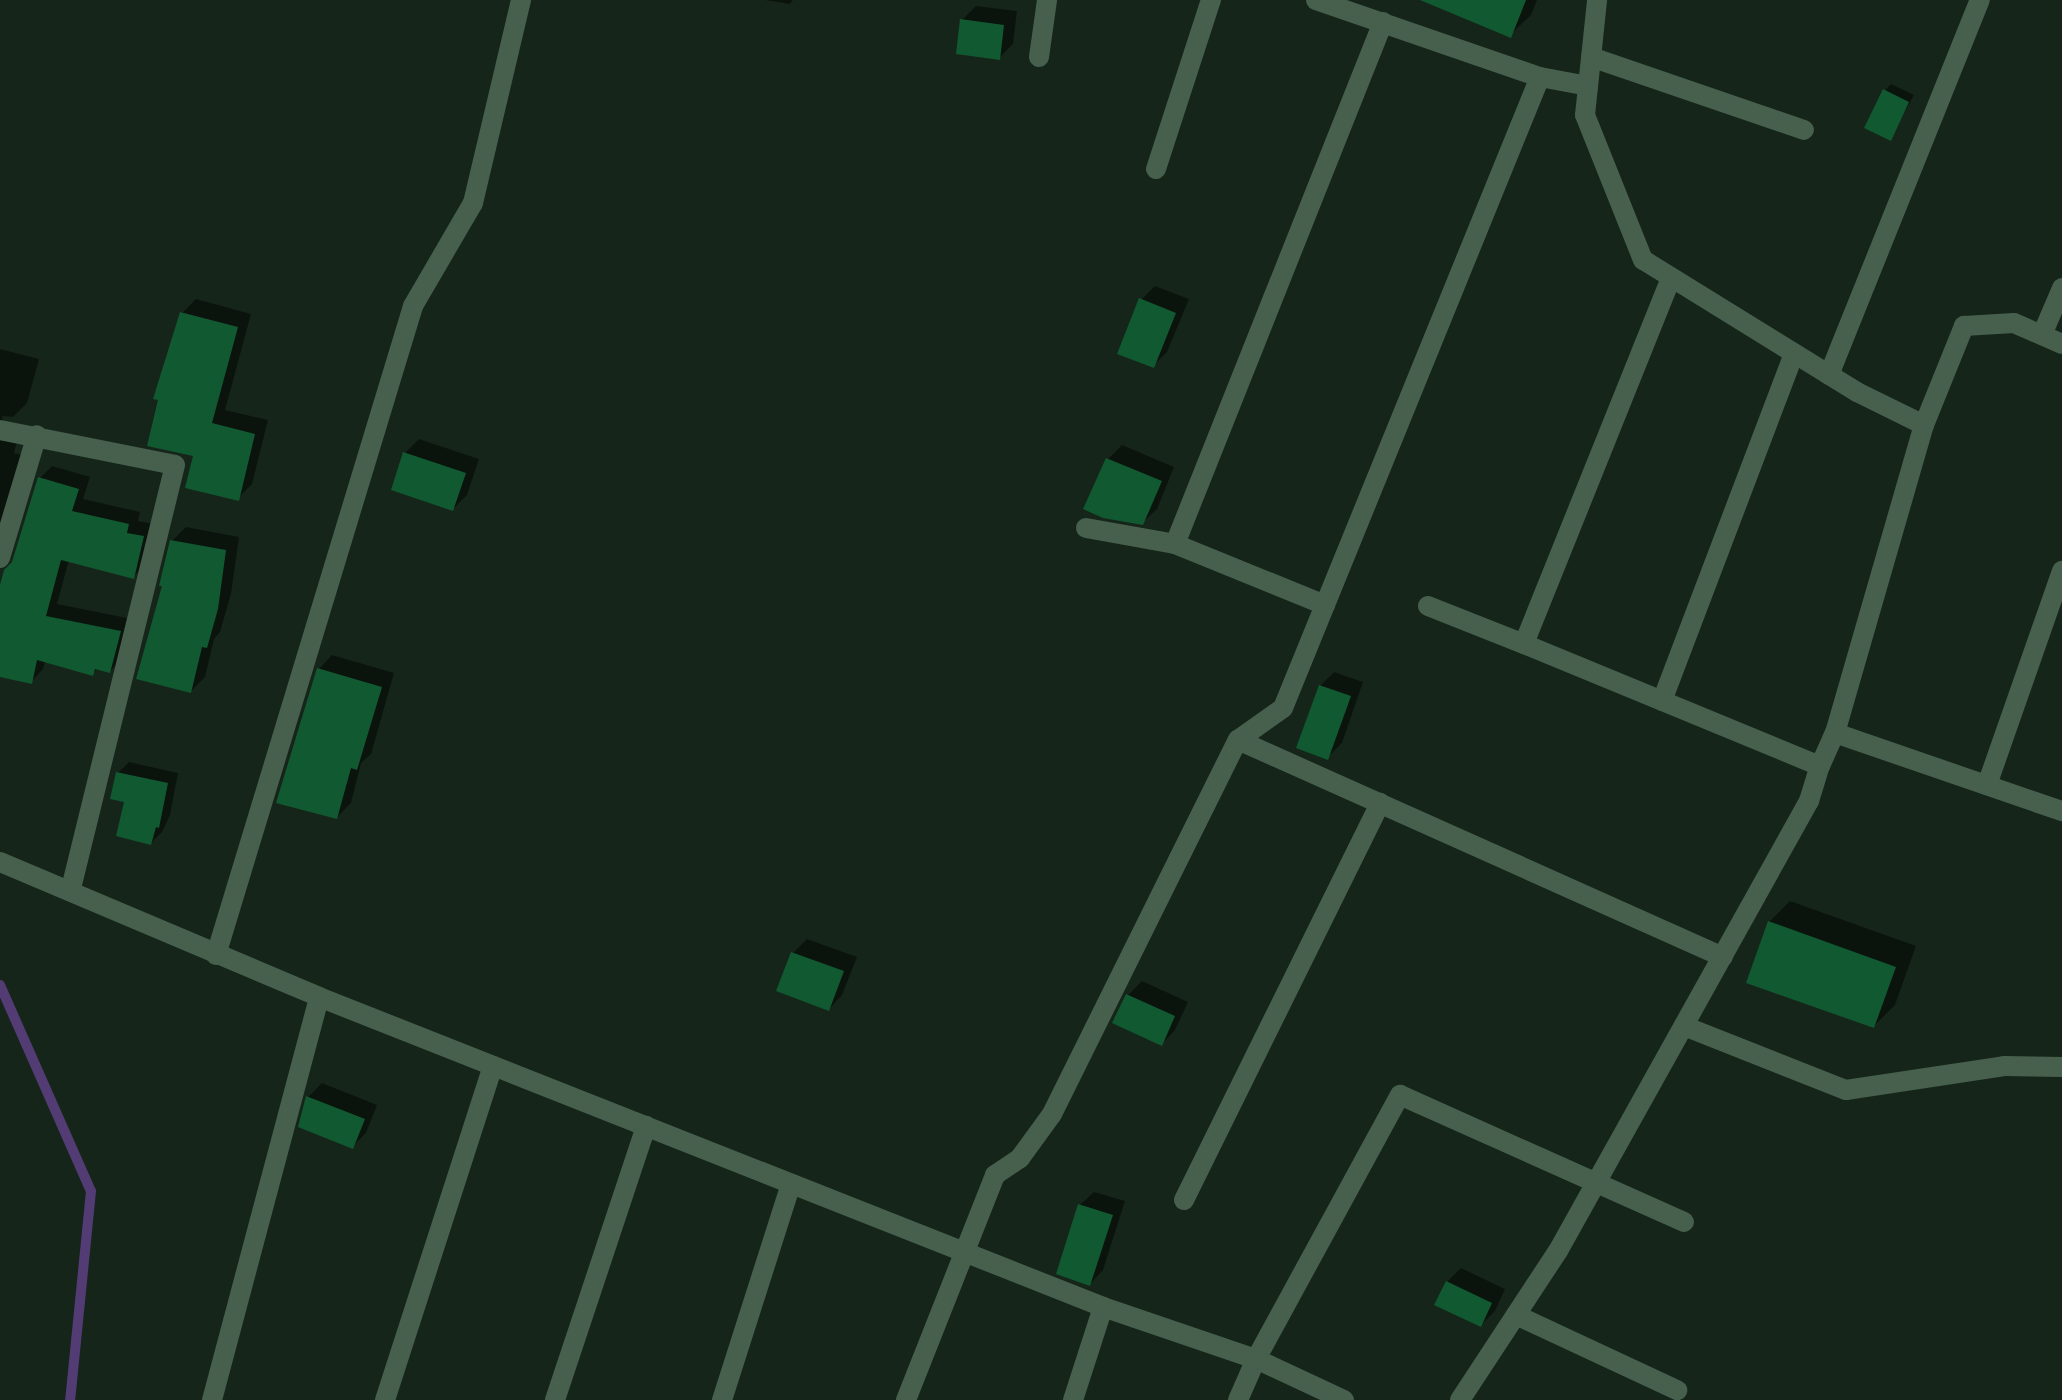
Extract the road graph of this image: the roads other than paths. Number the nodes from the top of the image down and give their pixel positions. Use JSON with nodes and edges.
{"nodes":[{"id":1,"x":521,"y":0,"type":"edge"},
{"id":2,"x":1047,"y":0,"type":"edge"},
{"id":3,"x":1211,"y":0,"type":"edge"},
{"id":4,"x":1316,"y":0,"type":"edge"},
{"id":5,"x":1597,"y":0,"type":"edge"},
{"id":6,"x":1980,"y":0,"type":"edge"},
{"id":7,"x":1383,"y":22,"type":"junction"},
{"id":8,"x":1039,"y":57,"type":"dead end"},
{"id":9,"x":1591,"y":57,"type":"junction"},
{"id":10,"x":1540,"y":77,"type":"junction"},
{"id":11,"x":1588,"y":86,"type":"junction"},
{"id":12,"x":1804,"y":130,"type":"dead end"},
{"id":13,"x":1156,"y":169,"type":"dead end"},
{"id":14,"x":1671,"y":278,"type":"junction"},
{"id":15,"x":2062,"y":288,"type":"edge"},
{"id":16,"x":2042,"y":335,"type":"junction"},
{"id":17,"x":2062,"y":344,"type":"edge"},
{"id":18,"x":1794,"y":353,"type":"junction"},
{"id":19,"x":1829,"y":375,"type":"junction"},
{"id":20,"x":1924,"y":425,"type":"junction"},
{"id":21,"x":0,"y":430,"type":"edge"},
{"id":22,"x":37,"y":435,"type":"junction"},
{"id":23,"x":1086,"y":528,"type":"dead end"},
{"id":24,"x":1175,"y":544,"type":"junction"},
{"id":25,"x":0,"y":558,"type":"edge"},
{"id":26,"x":2062,"y":571,"type":"edge"},
{"id":27,"x":1325,"y":605,"type":"junction"},
{"id":28,"x":1428,"y":606,"type":"dead end"},
{"id":29,"x":1524,"y":644,"type":"junction"},
{"id":30,"x":1662,"y":701,"type":"junction"},
{"id":31,"x":1835,"y":733,"type":"junction"},
{"id":32,"x":1238,"y":740,"type":"junction"},
{"id":33,"x":1820,"y":766,"type":"junction"},
{"id":34,"x":1987,"y":785,"type":"junction"},
{"id":35,"x":1380,"y":803,"type":"junction"},
{"id":36,"x":2062,"y":811,"type":"edge"},
{"id":37,"x":0,"y":862,"type":"edge"},
{"id":38,"x":70,"y":891,"type":"junction"},
{"id":39,"x":216,"y":955,"type":"junction"},
{"id":40,"x":1723,"y":957,"type":"junction"},
{"id":41,"x":319,"y":997,"type":"junction"},
{"id":42,"x":1684,"y":1026,"type":"junction"},
{"id":43,"x":493,"y":1066,"type":"junction"},
{"id":44,"x":2062,"y":1067,"type":"edge"},
{"id":45,"x":646,"y":1126,"type":"junction"},
{"id":46,"x":1597,"y":1183,"type":"junction"},
{"id":47,"x":791,"y":1184,"type":"junction"},
{"id":48,"x":1184,"y":1200,"type":"dead end"},
{"id":49,"x":1684,"y":1222,"type":"dead end"},
{"id":50,"x":962,"y":1251,"type":"junction"},
{"id":51,"x":1103,"y":1307,"type":"junction"},
{"id":52,"x":1516,"y":1315,"type":"junction"},
{"id":53,"x":1256,"y":1359,"type":"junction"},
{"id":54,"x":1677,"y":1390,"type":"dead end"},
{"id":55,"x":212,"y":1400,"type":"edge"},
{"id":56,"x":385,"y":1400,"type":"edge"},
{"id":57,"x":555,"y":1400,"type":"edge"},
{"id":58,"x":722,"y":1400,"type":"edge"},
{"id":59,"x":906,"y":1400,"type":"edge"},
{"id":60,"x":1073,"y":1400,"type":"edge"},
{"id":61,"x":1238,"y":1400,"type":"edge"},
{"id":62,"x":1344,"y":1400,"type":"edge"},
{"id":63,"x":1460,"y":1400,"type":"edge"}],
"edges":[{"from":1,"to":39,"type":"street"},
{"from":2,"to":8,"type":"street"},
{"from":3,"to":13,"type":"street"},
{"from":4,"to":7,"type":"street"},
{"from":5,"to":9,"type":"street"},
{"from":6,"to":19,"type":"street"},
{"from":7,"to":10,"type":"street"},
{"from":7,"to":24,"type":"street"},
{"from":9,"to":11,"type":"street"},
{"from":9,"to":12,"type":"street"},
{"from":10,"to":11,"type":"street"},
{"from":10,"to":27,"type":"street"},
{"from":11,"to":14,"type":"street"},
{"from":14,"to":18,"type":"street"},
{"from":14,"to":29,"type":"street"},
{"from":15,"to":16,"type":"street"},
{"from":16,"to":17,"type":"street"},
{"from":16,"to":20,"type":"street"},
{"from":18,"to":19,"type":"street"},
{"from":18,"to":30,"type":"street"},
{"from":19,"to":20,"type":"street"},
{"from":20,"to":31,"type":"street"},
{"from":21,"to":22,"type":"street"},
{"from":22,"to":25,"type":"street"},
{"from":22,"to":38,"type":"street"},
{"from":23,"to":24,"type":"street"},
{"from":24,"to":27,"type":"street"},
{"from":26,"to":34,"type":"street"},
{"from":27,"to":32,"type":"street"},
{"from":28,"to":29,"type":"street"},
{"from":29,"to":30,"type":"street"},
{"from":30,"to":33,"type":"street"},
{"from":31,"to":33,"type":"street"},
{"from":31,"to":34,"type":"street"},
{"from":32,"to":35,"type":"street"},
{"from":32,"to":50,"type":"street"},
{"from":33,"to":40,"type":"street"},
{"from":34,"to":36,"type":"street"},
{"from":35,"to":40,"type":"street"},
{"from":35,"to":48,"type":"street"},
{"from":37,"to":38,"type":"street"},
{"from":38,"to":39,"type":"street"},
{"from":39,"to":41,"type":"street"},
{"from":40,"to":42,"type":"street"},
{"from":41,"to":43,"type":"street"},
{"from":41,"to":55,"type":"street"},
{"from":42,"to":44,"type":"street"},
{"from":42,"to":46,"type":"street"},
{"from":43,"to":45,"type":"street"},
{"from":43,"to":56,"type":"street"},
{"from":45,"to":47,"type":"street"},
{"from":45,"to":57,"type":"street"},
{"from":46,"to":49,"type":"street"},
{"from":46,"to":52,"type":"street"},
{"from":46,"to":53,"type":"street"},
{"from":47,"to":50,"type":"street"},
{"from":47,"to":58,"type":"street"},
{"from":50,"to":51,"type":"street"},
{"from":50,"to":59,"type":"street"},
{"from":51,"to":53,"type":"street"},
{"from":51,"to":60,"type":"street"},
{"from":52,"to":54,"type":"street"},
{"from":52,"to":63,"type":"street"},
{"from":53,"to":61,"type":"street"},
{"from":53,"to":62,"type":"street"}]}
